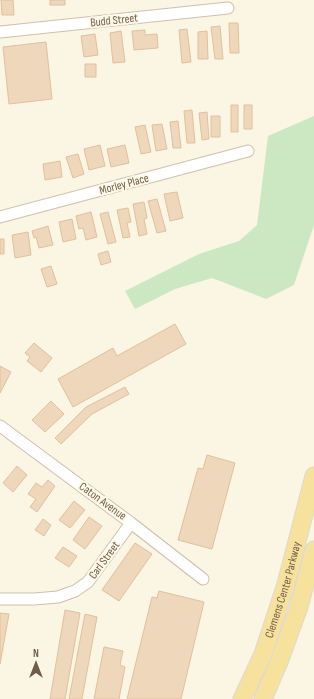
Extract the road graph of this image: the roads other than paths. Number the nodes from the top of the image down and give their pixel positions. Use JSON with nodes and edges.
{"nodes":[{"id":1,"x":228,"y":8,"type":"dead end"},
{"id":2,"x":0,"y":32,"type":"edge"},
{"id":3,"x":248,"y":151,"type":"dead end"},
{"id":4,"x":0,"y":217,"type":"edge"},
{"id":5,"x":0,"y":426,"type":"edge"},
{"id":6,"x":314,"y":476,"type":"edge"},
{"id":7,"x":131,"y":522,"type":"junction"},
{"id":8,"x":314,"y":550,"type":"edge"},
{"id":9,"x":203,"y":580,"type":"dead end"},
{"id":10,"x":0,"y":598,"type":"edge"},
{"id":11,"x":242,"y":699,"type":"edge"},
{"id":12,"x":263,"y":699,"type":"edge"}],
"edges":[{"from":1,"to":2,"type":"street","name":"Budd Street"},
{"from":3,"to":4,"type":"street","name":"Morley Place"},
{"from":5,"to":7,"type":"street","name":"Caton Avenue"},
{"from":6,"to":11,"type":"main road","name":"Clemens Center Parkway"},
{"from":7,"to":9,"type":"street","name":"Caton Avenue"},
{"from":7,"to":10,"type":"street","name":"Carl Street"},
{"from":8,"to":12,"type":"main road","name":"Clemens Center Parkway"}]}
